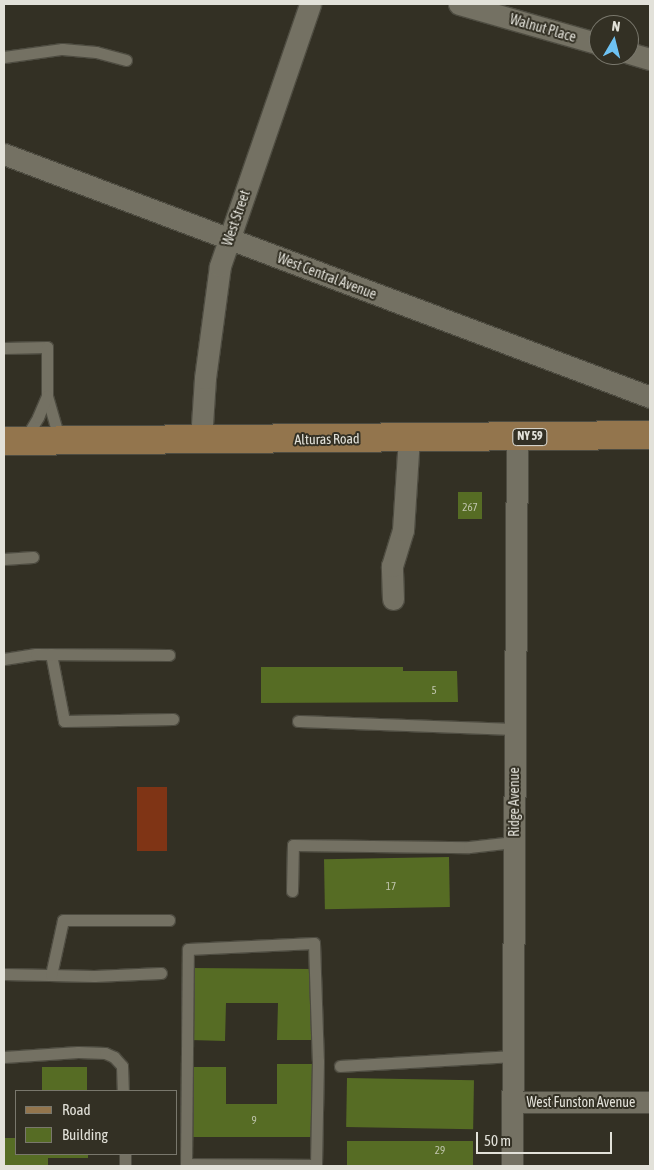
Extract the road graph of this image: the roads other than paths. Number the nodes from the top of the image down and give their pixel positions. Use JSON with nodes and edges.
{"nodes":[{"id":1,"x":310,"y":4,"type":"edge"},
{"id":2,"x":459,"y":4,"type":"edge"},
{"id":3,"x":589,"y":41,"type":"edge"},
{"id":4,"x":4,"y":56,"type":"edge"},
{"id":5,"x":126,"y":60,"type":"dead end"},
{"id":6,"x":4,"y":154,"type":"edge"},
{"id":7,"x":228,"y":239,"type":"junction"},
{"id":8,"x":4,"y":348,"type":"edge"},
{"id":9,"x":47,"y":396,"type":"junction"},
{"id":10,"x":650,"y":397,"type":"edge"},
{"id":11,"x":650,"y":435,"type":"edge"},
{"id":12,"x":517,"y":437,"type":"junction"},
{"id":13,"x":409,"y":438,"type":"junction"},
{"id":14,"x":201,"y":440,"type":"junction"},
{"id":15,"x":14,"y":441,"type":"edge"},
{"id":16,"x":60,"y":441,"type":"junction"},
{"id":17,"x":33,"y":557,"type":"dead end"},
{"id":18,"x":4,"y":559,"type":"edge"},
{"id":19,"x":393,"y":599,"type":"dead end"},
{"id":20,"x":51,"y":654,"type":"junction"},
{"id":21,"x":169,"y":655,"type":"dead end"},
{"id":22,"x":4,"y":659,"type":"edge"},
{"id":23,"x":172,"y":719,"type":"dead end"},
{"id":24,"x":298,"y":721,"type":"dead end"},
{"id":25,"x":515,"y":729,"type":"junction"},
{"id":26,"x":514,"y":842,"type":"junction"},
{"id":27,"x":292,"y":890,"type":"dead end"},
{"id":28,"x":169,"y":920,"type":"dead end"},
{"id":29,"x":161,"y":973,"type":"dead end"},
{"id":30,"x":4,"y":974,"type":"edge"},
{"id":31,"x":51,"y":975,"type":"junction"},
{"id":32,"x":513,"y":1056,"type":"junction"},
{"id":33,"x":4,"y":1057,"type":"edge"},
{"id":34,"x":340,"y":1066,"type":"dead end"},
{"id":35,"x":122,"y":1090,"type":"edge"},
{"id":36,"x":513,"y":1102,"type":"junction"},
{"id":37,"x":650,"y":1102,"type":"edge"},
{"id":38,"x":186,"y":1165,"type":"edge"},
{"id":39,"x":316,"y":1166,"type":"edge"},
{"id":40,"x":512,"y":1166,"type":"edge"}],
"edges":[{"from":1,"to":7,"type":"street","name":"West Street"},
{"from":2,"to":3,"type":"street","name":"Walnut Place"},
{"from":4,"to":5,"type":"lane"},
{"from":6,"to":7,"type":"street","name":"West Central Avenue"},
{"from":7,"to":10,"type":"street","name":"West Central Avenue"},
{"from":7,"to":14,"type":"street","name":"West Street"},
{"from":8,"to":9,"type":"lane"},
{"from":9,"to":15,"type":"lane"},
{"from":9,"to":16,"type":"lane"},
{"from":11,"to":12,"type":"main road","name":"Alturas Road","number":"NY 59"},
{"from":12,"to":13,"type":"main road","name":"Alturas Road","number":"NY 59"},
{"from":12,"to":25,"type":"street","name":"Ridge Avenue"},
{"from":13,"to":14,"type":"main road","name":"Alturas Road","number":"NY 59"},
{"from":13,"to":19,"type":"street"},
{"from":14,"to":16,"type":"main road","name":"Alturas Road","number":"NY 59"},
{"from":15,"to":16,"type":"main road","name":"Alturas Road","number":"NY 59"},
{"from":17,"to":18,"type":"lane"},
{"from":20,"to":21,"type":"lane"},
{"from":20,"to":22,"type":"lane"},
{"from":20,"to":23,"type":"lane"},
{"from":24,"to":25,"type":"lane"},
{"from":25,"to":26,"type":"street","name":"Ridge Avenue"},
{"from":26,"to":27,"type":"lane"},
{"from":26,"to":32,"type":"street","name":"Ridge Avenue"},
{"from":28,"to":31,"type":"lane"},
{"from":29,"to":31,"type":"lane"},
{"from":30,"to":31,"type":"lane"},
{"from":32,"to":34,"type":"lane"},
{"from":32,"to":36,"type":"street","name":"Ridge Avenue"},
{"from":33,"to":35,"type":"lane"},
{"from":36,"to":37,"type":"street","name":"West Funston Avenue"},
{"from":36,"to":40,"type":"street","name":"Ridge Avenue"},
{"from":38,"to":39,"type":"lane"},
{"from":38,"to":39,"type":"lane"}]}
